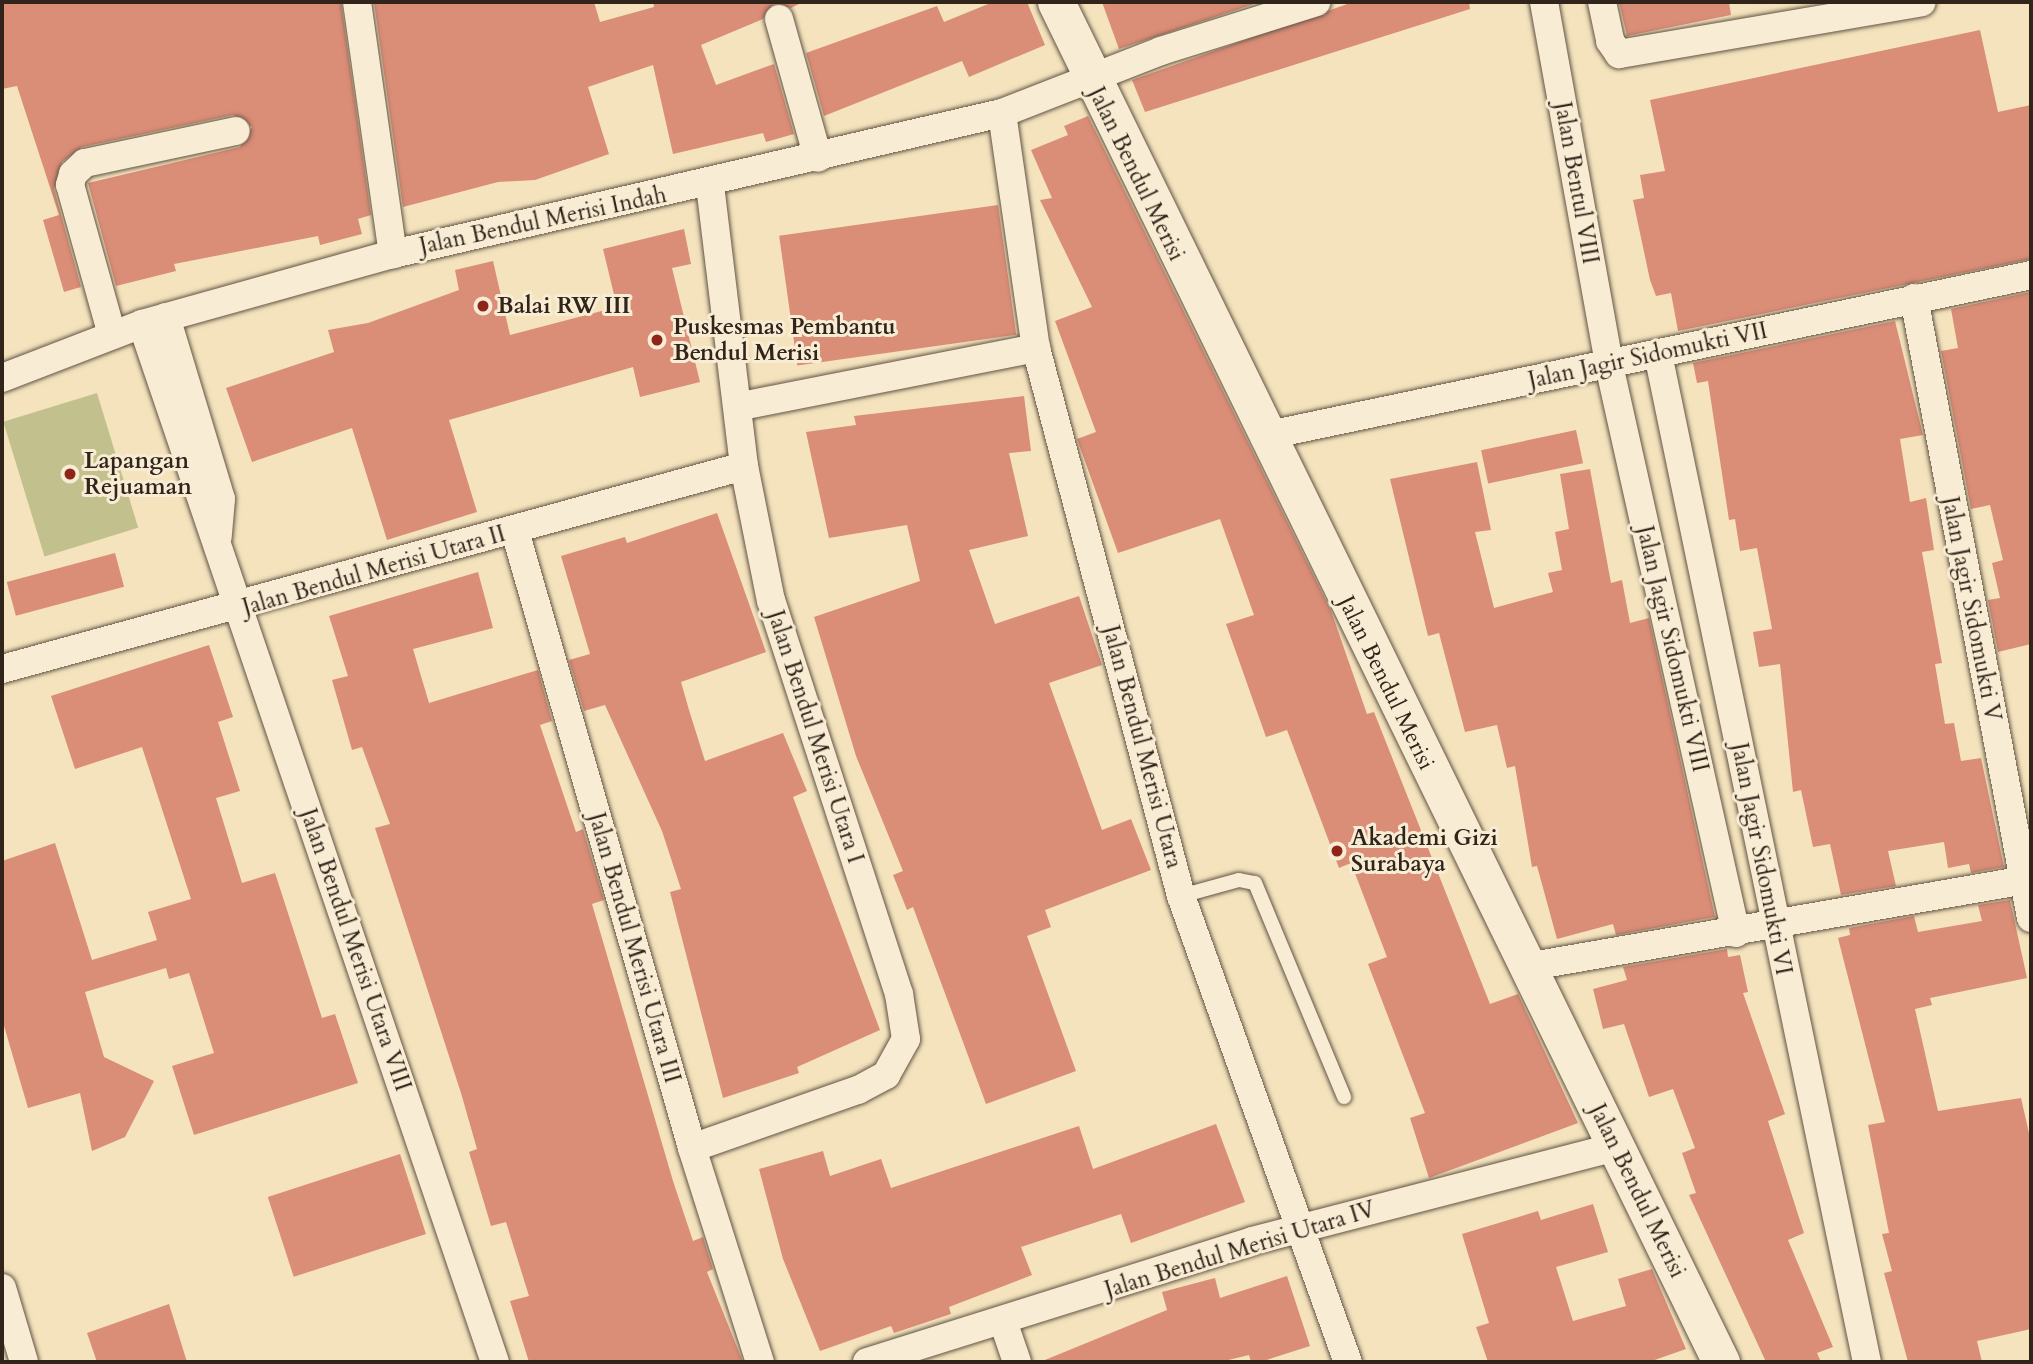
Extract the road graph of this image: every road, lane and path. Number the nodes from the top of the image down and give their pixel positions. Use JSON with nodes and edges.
{"nodes":[{"id":1,"x":357,"y":2,"type":"edge"},
{"id":2,"x":1056,"y":2,"type":"edge"},
{"id":3,"x":1316,"y":2,"type":"edge"},
{"id":4,"x":1544,"y":2,"type":"edge"},
{"id":5,"x":1602,"y":2,"type":"edge"},
{"id":6,"x":1922,"y":2,"type":"edge"},
{"id":7,"x":779,"y":19,"type":"dead end"},
{"id":8,"x":1088,"y":77,"type":"junction"},
{"id":9,"x":1002,"y":113,"type":"junction"},
{"id":10,"x":236,"y":131,"type":"dead end"},
{"id":11,"x":818,"y":158,"type":"junction"},
{"id":12,"x":710,"y":184,"type":"junction"},
{"id":13,"x":393,"y":254,"type":"junction"},
{"id":14,"x":2031,"y":275,"type":"edge"},
{"id":15,"x":1914,"y":298,"type":"junction"},
{"id":16,"x":154,"y":321,"type":"junction"},
{"id":17,"x":112,"y":335,"type":"junction"},
{"id":18,"x":1036,"y":348,"type":"junction"},
{"id":19,"x":1631,"y":360,"type":"junction"},
{"id":20,"x":2,"y":378,"type":"edge"},
{"id":21,"x":741,"y":406,"type":"junction"},
{"id":22,"x":1264,"y":436,"type":"junction"},
{"id":23,"x":744,"y":466,"type":"junction"},
{"id":24,"x":515,"y":531,"type":"junction"},
{"id":25,"x":240,"y":608,"type":"junction"},
{"id":26,"x":2,"y":669,"type":"edge"},
{"id":27,"x":2026,"y":879,"type":"edge"},
{"id":28,"x":1181,"y":896,"type":"junction"},
{"id":29,"x":2031,"y":918,"type":"edge"},
{"id":30,"x":1755,"y":929,"type":"junction"},
{"id":31,"x":1526,"y":967,"type":"junction"},
{"id":32,"x":1344,"y":1097,"type":"dead end"},
{"id":33,"x":1615,"y":1147,"type":"junction"},
{"id":34,"x":692,"y":1148,"type":"junction"},
{"id":35,"x":1301,"y":1229,"type":"junction"},
{"id":36,"x":2,"y":1288,"type":"edge"},
{"id":37,"x":1004,"y":1324,"type":"junction"},
{"id":38,"x":24,"y":1362,"type":"edge"},
{"id":39,"x":495,"y":1362,"type":"edge"},
{"id":40,"x":760,"y":1362,"type":"edge"},
{"id":41,"x":867,"y":1362,"type":"edge"},
{"id":42,"x":1017,"y":1362,"type":"edge"},
{"id":43,"x":1348,"y":1362,"type":"edge"},
{"id":44,"x":1721,"y":1362,"type":"edge"},
{"id":45,"x":1867,"y":1362,"type":"edge"}],
"edges":[{"from":1,"to":13,"type":"street"},
{"from":2,"to":8,"type":"street","name":"Jalan Bendul Merisi"},
{"from":3,"to":8,"type":"street","name":"Jalan Bendul Merisi Indah"},
{"from":4,"to":19,"type":"street","name":"Jalan Bentul VIII"},
{"from":5,"to":6,"type":"street"},
{"from":7,"to":11,"type":"street"},
{"from":8,"to":9,"type":"street","name":"Jalan Bendul Merisi Indah"},
{"from":8,"to":22,"type":"street","name":"Jalan Bendul Merisi"},
{"from":9,"to":11,"type":"street","name":"Jalan Bendul Merisi Indah"},
{"from":9,"to":18,"type":"street","name":"Jalan Bendul Merisi Utara"},
{"from":10,"to":17,"type":"street"},
{"from":11,"to":12,"type":"street","name":"Jalan Bendul Merisi Indah"},
{"from":12,"to":13,"type":"street","name":"Jalan Bendul Merisi Indah"},
{"from":12,"to":21,"type":"street","name":"Jalan Bendul Merisi Utara I"},
{"from":13,"to":16,"type":"street","name":"Jalan Bendul Merisi Indah"},
{"from":14,"to":15,"type":"street","name":"Jalan Jagir Sidomukti VII"},
{"from":15,"to":19,"type":"street","name":"Jalan Jagir Sidomukti VII"},
{"from":15,"to":27,"type":"street","name":"Jalan Jagir Sidomukti V"},
{"from":16,"to":17,"type":"street","name":"Jalan Bendul Merisi Indah"},
{"from":16,"to":25,"type":"street","name":"Jalan Bendul Merisi Utara VIII"},
{"from":17,"to":20,"type":"street","name":"Jalan Bendul Merisi Indah"},
{"from":18,"to":21,"type":"street"},
{"from":18,"to":28,"type":"street","name":"Jalan Bendul Merisi Utara"},
{"from":19,"to":22,"type":"street","name":"Jalan Jagir Sidomukti VII"},
{"from":19,"to":30,"type":"street","name":"Jalan Jagir Sidomukti VIII"},
{"from":19,"to":30,"type":"street","name":"Jalan Jagir Sidomukti VI"},
{"from":21,"to":23,"type":"street","name":"Jalan Bendul Merisi Utara I"},
{"from":22,"to":31,"type":"street","name":"Jalan Bendul Merisi"},
{"from":23,"to":24,"type":"street","name":"Jalan Bendul Merisi Utara II"},
{"from":23,"to":34,"type":"street","name":"Jalan Bendul Merisi Utara I"},
{"from":24,"to":25,"type":"street","name":"Jalan Bendul Merisi Utara II"},
{"from":24,"to":34,"type":"street","name":"Jalan Bendul Merisi Utara III"},
{"from":25,"to":26,"type":"street","name":"Jalan Bendul Merisi Utara II"},
{"from":25,"to":39,"type":"street","name":"Jalan Bendul Merisi Utara VIII"},
{"from":27,"to":29,"type":"street","name":"Jalan Jagir Sidomukti V"},
{"from":27,"to":30,"type":"street"},
{"from":28,"to":32,"type":"lane"},
{"from":28,"to":35,"type":"street","name":"Jalan Bendul Merisi Utara"},
{"from":30,"to":31,"type":"street"},
{"from":30,"to":45,"type":"street","name":"Jalan Jagir Sidomukti VI"},
{"from":31,"to":33,"type":"street","name":"Jalan Bendul Merisi"},
{"from":33,"to":35,"type":"street","name":"Jalan Bendul Merisi Utara IV"},
{"from":33,"to":44,"type":"street","name":"Jalan Bendul Merisi"},
{"from":34,"to":40,"type":"street","name":"Jalan Bendul Merisi Utara III"},
{"from":35,"to":37,"type":"street","name":"Jalan Bendul Merisi Utara IV"},
{"from":35,"to":43,"type":"street","name":"Jalan Bendul Merisi Utara"},
{"from":36,"to":38,"type":"street"},
{"from":37,"to":41,"type":"street","name":"Jalan Bendul Merisi Utara IV"},
{"from":37,"to":42,"type":"street"}]}
